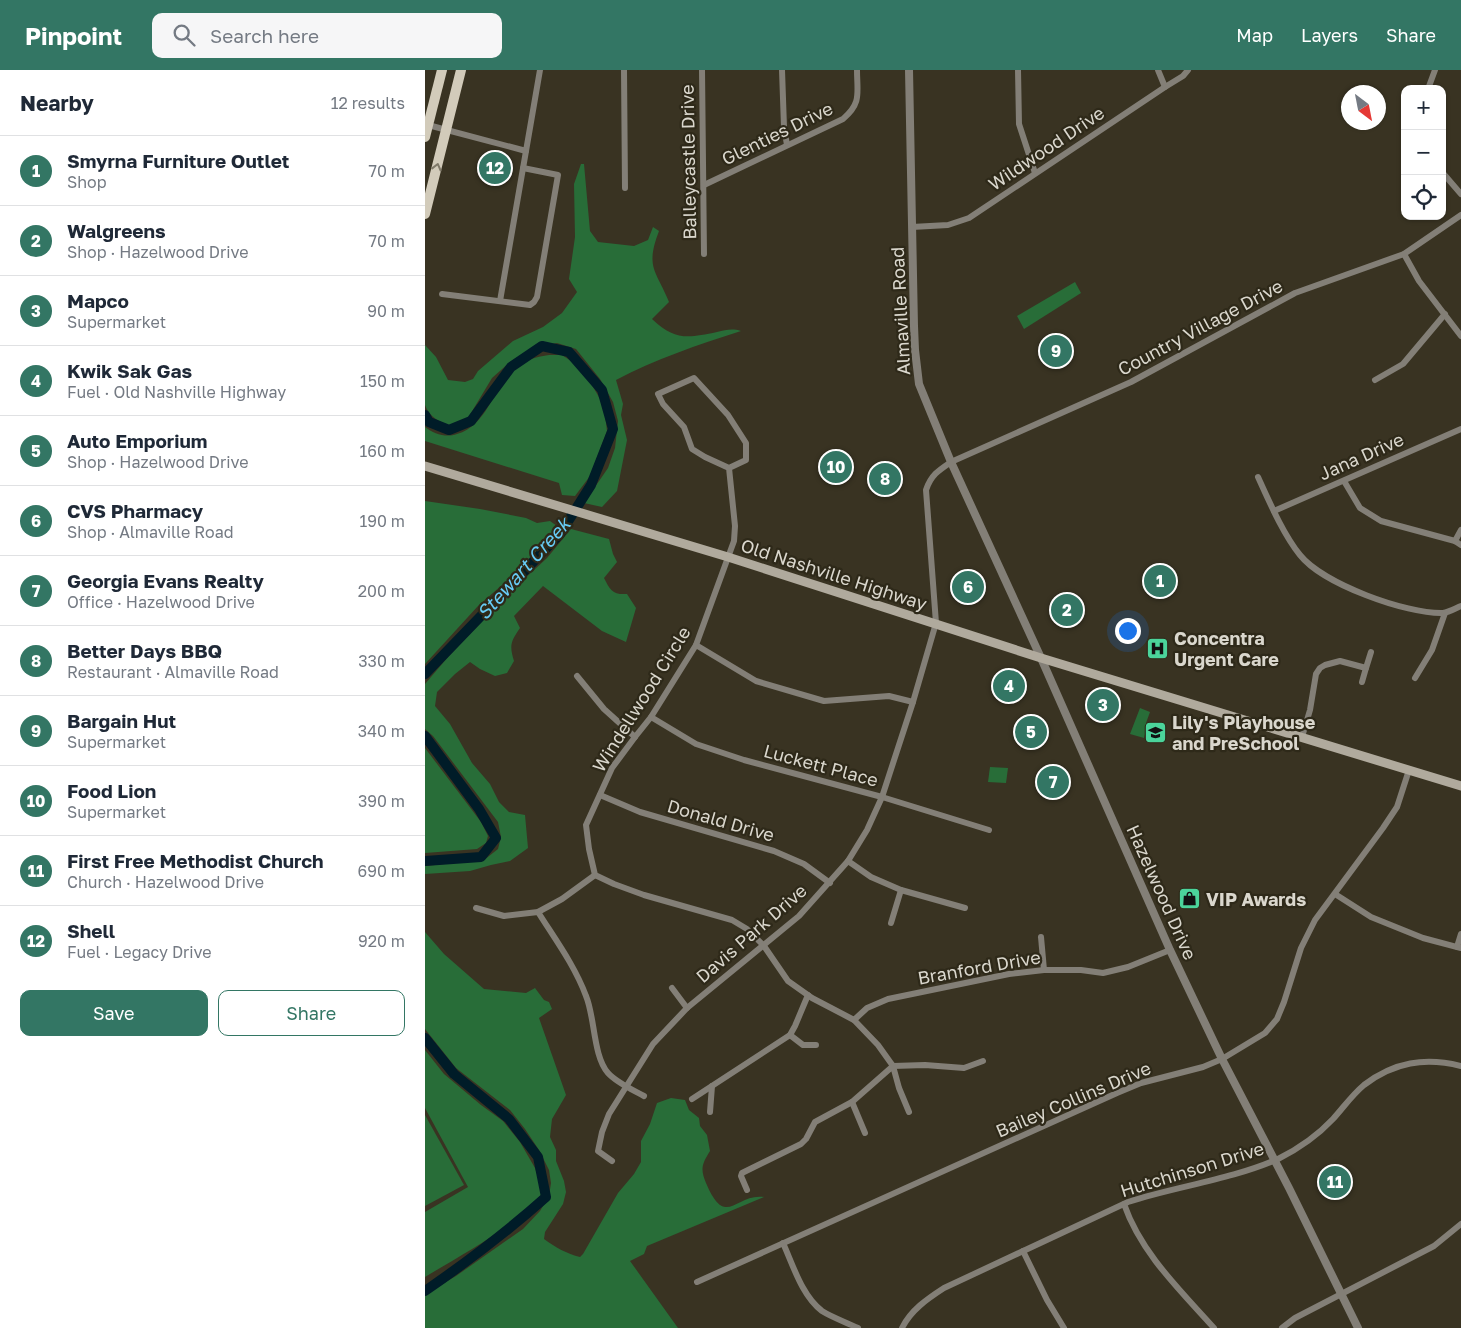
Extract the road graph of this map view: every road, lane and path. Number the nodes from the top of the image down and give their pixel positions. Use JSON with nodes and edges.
{"nodes":[{"id":1,"x":442,"y":70,"type":"edge"},
{"id":2,"x":461,"y":70,"type":"edge"},
{"id":3,"x":540,"y":70,"type":"edge"},
{"id":4,"x":624,"y":70,"type":"edge"},
{"id":5,"x":702,"y":70,"type":"edge"},
{"id":6,"x":782,"y":70,"type":"edge"},
{"id":7,"x":857,"y":70,"type":"edge"},
{"id":8,"x":909,"y":70,"type":"edge"},
{"id":9,"x":1018,"y":70,"type":"edge"},
{"id":10,"x":1158,"y":70,"type":"edge"},
{"id":11,"x":1187,"y":70,"type":"edge"},
{"id":12,"x":1435,"y":70,"type":"edge"},
{"id":13,"x":1429,"y":85,"type":"edge"},
{"id":14,"x":1165,"y":87,"type":"junction"},
{"id":15,"x":428,"y":125,"type":"junction"},
{"id":16,"x":446,"y":130,"type":"junction"},
{"id":17,"x":425,"y":136,"type":"edge"},
{"id":18,"x":787,"y":145,"type":"junction"},
{"id":19,"x":526,"y":151,"type":"junction"},
{"id":20,"x":523,"y":168,"type":"junction"},
{"id":21,"x":1035,"y":173,"type":"junction"},
{"id":22,"x":1445,"y":175,"type":"edge"},
{"id":23,"x":704,"y":185,"type":"junction"},
{"id":24,"x":625,"y":188,"type":"dead end"},
{"id":25,"x":1461,"y":194,"type":"edge"},
{"id":26,"x":425,"y":214,"type":"edge"},
{"id":27,"x":1461,"y":215,"type":"edge"},
{"id":28,"x":912,"y":227,"type":"junction"},
{"id":29,"x":705,"y":254,"type":"dead end"},
{"id":30,"x":1404,"y":254,"type":"junction"},
{"id":31,"x":442,"y":294,"type":"dead end"},
{"id":32,"x":500,"y":301,"type":"junction"},
{"id":33,"x":1445,"y":314,"type":"junction"},
{"id":34,"x":1461,"y":336,"type":"edge"},
{"id":35,"x":1375,"y":380,"type":"dead end"},
{"id":36,"x":1461,"y":429,"type":"edge"},
{"id":37,"x":951,"y":462,"type":"junction"},
{"id":38,"x":425,"y":466,"type":"edge"},
{"id":39,"x":729,"y":468,"type":"junction"},
{"id":40,"x":1258,"y":477,"type":"dead end"},
{"id":41,"x":1344,"y":481,"type":"junction"},
{"id":42,"x":1274,"y":511,"type":"junction"},
{"id":43,"x":1461,"y":530,"type":"edge"},
{"id":44,"x":1458,"y":543,"type":"edge"},
{"id":45,"x":728,"y":557,"type":"junction"},
{"id":46,"x":1461,"y":606,"type":"edge"},
{"id":47,"x":1445,"y":613,"type":"junction"},
{"id":48,"x":936,"y":623,"type":"junction"},
{"id":49,"x":696,"y":645,"type":"junction"},
{"id":50,"x":1371,"y":652,"type":"dead end"},
{"id":51,"x":1041,"y":658,"type":"junction"},
{"id":52,"x":1366,"y":668,"type":"junction"},
{"id":53,"x":577,"y":676,"type":"dead end"},
{"id":54,"x":1415,"y":678,"type":"dead end"},
{"id":55,"x":1361,"y":682,"type":"dead end"},
{"id":56,"x":913,"y":702,"type":"junction"},
{"id":57,"x":651,"y":718,"type":"junction"},
{"id":58,"x":635,"y":737,"type":"junction"},
{"id":59,"x":1302,"y":737,"type":"junction"},
{"id":60,"x":1409,"y":770,"type":"junction"},
{"id":61,"x":1461,"y":786,"type":"edge"},
{"id":62,"x":600,"y":795,"type":"junction"},
{"id":63,"x":882,"y":797,"type":"junction"},
{"id":64,"x":989,"y":830,"type":"dead end"},
{"id":65,"x":849,"y":861,"type":"junction"},
{"id":66,"x":595,"y":875,"type":"junction"},
{"id":67,"x":829,"y":883,"type":"junction"},
{"id":68,"x":901,"y":890,"type":"junction"},
{"id":69,"x":1335,"y":894,"type":"junction"},
{"id":70,"x":476,"y":908,"type":"dead end"},
{"id":71,"x":965,"y":908,"type":"dead end"},
{"id":72,"x":538,"y":912,"type":"junction"},
{"id":73,"x":891,"y":923,"type":"dead end"},
{"id":74,"x":1461,"y":934,"type":"edge"},
{"id":75,"x":1041,"y":937,"type":"dead end"},
{"id":76,"x":764,"y":946,"type":"junction"},
{"id":77,"x":1459,"y":948,"type":"edge"},
{"id":78,"x":1171,"y":950,"type":"junction"},
{"id":79,"x":1044,"y":970,"type":"junction"},
{"id":80,"x":672,"y":988,"type":"dead end"},
{"id":81,"x":808,"y":995,"type":"junction"},
{"id":82,"x":687,"y":1008,"type":"junction"},
{"id":83,"x":854,"y":1020,"type":"junction"},
{"id":84,"x":790,"y":1035,"type":"junction"},
{"id":85,"x":816,"y":1045,"type":"dead end"},
{"id":86,"x":1223,"y":1059,"type":"junction"},
{"id":87,"x":983,"y":1060,"type":"dead end"},
{"id":88,"x":893,"y":1066,"type":"junction"},
{"id":89,"x":1461,"y":1066,"type":"edge"},
{"id":90,"x":626,"y":1086,"type":"junction"},
{"id":91,"x":712,"y":1086,"type":"junction"},
{"id":92,"x":644,"y":1096,"type":"dead end"},
{"id":93,"x":692,"y":1099,"type":"dead end"},
{"id":94,"x":852,"y":1102,"type":"junction"},
{"id":95,"x":710,"y":1112,"type":"dead end"},
{"id":96,"x":909,"y":1112,"type":"dead end"},
{"id":97,"x":865,"y":1133,"type":"dead end"},
{"id":98,"x":1275,"y":1160,"type":"junction"},
{"id":99,"x":612,"y":1161,"type":"dead end"},
{"id":100,"x":747,"y":1190,"type":"dead end"},
{"id":101,"x":1124,"y":1204,"type":"junction"},
{"id":102,"x":1461,"y":1224,"type":"edge"},
{"id":103,"x":783,"y":1243,"type":"junction"},
{"id":104,"x":1023,"y":1251,"type":"junction"},
{"id":105,"x":697,"y":1282,"type":"dead end"},
{"id":106,"x":1341,"y":1295,"type":"junction"},
{"id":107,"x":858,"y":1328,"type":"edge"},
{"id":108,"x":901,"y":1328,"type":"edge"},
{"id":109,"x":1064,"y":1328,"type":"edge"},
{"id":110,"x":1214,"y":1328,"type":"edge"},
{"id":111,"x":1283,"y":1328,"type":"edge"},
{"id":112,"x":1358,"y":1328,"type":"edge"}],
"edges":[{"from":1,"to":15,"type":"main road"},
{"from":2,"to":16,"type":"main road"},
{"from":3,"to":19,"type":"street"},
{"from":4,"to":24,"type":"street"},
{"from":5,"to":23,"type":"street","name":"Balleycastle Drive"},
{"from":6,"to":18,"type":"street"},
{"from":7,"to":18,"type":"street","name":"Glenties Drive"},
{"from":8,"to":28,"type":"street","name":"Almaville Road"},
{"from":9,"to":21,"type":"street"},
{"from":10,"to":14,"type":"street"},
{"from":11,"to":14,"type":"street","name":"Wildwood Drive"},
{"from":12,"to":13,"type":"street"},
{"from":14,"to":21,"type":"street","name":"Wildwood Drive"},
{"from":15,"to":16,"type":"street"},
{"from":15,"to":17,"type":"main road"},
{"from":16,"to":19,"type":"street"},
{"from":26,"to":16,"type":"main road","one_way":true},
{"from":18,"to":23,"type":"street","name":"Glenties Drive"},
{"from":19,"to":20,"type":"street"},
{"from":20,"to":32,"type":"street"},
{"from":20,"to":32,"type":"street"},
{"from":21,"to":28,"type":"street","name":"Wildwood Drive"},
{"from":22,"to":25,"type":"street"},
{"from":23,"to":29,"type":"street","name":"Balleycastle Drive"},
{"from":27,"to":30,"type":"street","name":"Country Village Drive"},
{"from":28,"to":37,"type":"street","name":"Almaville Road"},
{"from":30,"to":33,"type":"street"},
{"from":30,"to":37,"type":"street","name":"Country Village Drive"},
{"from":31,"to":32,"type":"street"},
{"from":33,"to":34,"type":"street"},
{"from":33,"to":35,"type":"street"},
{"from":36,"to":41,"type":"street","name":"Jana Drive"},
{"from":37,"to":48,"type":"street"},
{"from":37,"to":51,"type":"street","name":"Hazelwood Drive"},
{"from":38,"to":45,"type":"main road","name":"Old Nashville Highway"},
{"from":39,"to":39,"type":"street"},
{"from":39,"to":45,"type":"street","name":"Windellwood Circle"},
{"from":40,"to":42,"type":"street"},
{"from":41,"to":42,"type":"street","name":"Jana Drive"},
{"from":41,"to":44,"type":"street"},
{"from":42,"to":47,"type":"street"},
{"from":43,"to":44,"type":"street"},
{"from":45,"to":48,"type":"main road","name":"Old Nashville Highway"},
{"from":45,"to":49,"type":"street","name":"Windellwood Circle"},
{"from":46,"to":47,"type":"street"},
{"from":47,"to":54,"type":"street"},
{"from":48,"to":51,"type":"main road","name":"Old Nashville Highway"},
{"from":48,"to":56,"type":"street","name":"Davis Park Drive"},
{"from":49,"to":56,"type":"street"},
{"from":49,"to":57,"type":"street","name":"Windellwood Circle"},
{"from":50,"to":52,"type":"street"},
{"from":51,"to":59,"type":"main road","name":"Old Nashville Highway"},
{"from":51,"to":78,"type":"street","name":"Hazelwood Drive"},
{"from":52,"to":55,"type":"street"},
{"from":52,"to":59,"type":"street"},
{"from":53,"to":58,"type":"street"},
{"from":56,"to":63,"type":"street","name":"Davis Park Drive"},
{"from":57,"to":58,"type":"street","name":"Windellwood Circle"},
{"from":57,"to":63,"type":"street","name":"Luckett Place"},
{"from":58,"to":62,"type":"street","name":"Windellwood Circle"},
{"from":59,"to":60,"type":"main road","name":"Old Nashville Highway"},
{"from":60,"to":61,"type":"main road","name":"Old Nashville Highway"},
{"from":60,"to":69,"type":"street","name":"Bailey Collins Drive"},
{"from":62,"to":66,"type":"street","name":"Windellwood Circle"},
{"from":62,"to":67,"type":"street","name":"Donald Drive"},
{"from":63,"to":64,"type":"street","name":"Luckett Place"},
{"from":63,"to":65,"type":"street","name":"Davis Park Drive"},
{"from":65,"to":67,"type":"street","name":"Davis Park Drive"},
{"from":65,"to":68,"type":"street"},
{"from":66,"to":72,"type":"street"},
{"from":66,"to":76,"type":"street"},
{"from":67,"to":76,"type":"street","name":"Davis Park Drive"},
{"from":68,"to":71,"type":"street"},
{"from":68,"to":73,"type":"street"},
{"from":69,"to":77,"type":"street"},
{"from":69,"to":86,"type":"street","name":"Bailey Collins Drive"},
{"from":70,"to":72,"type":"street"},
{"from":72,"to":90,"type":"street"},
{"from":74,"to":77,"type":"street"},
{"from":75,"to":79,"type":"street"},
{"from":76,"to":81,"type":"street"},
{"from":76,"to":82,"type":"street","name":"Davis Park Drive"},
{"from":78,"to":79,"type":"street","name":"Branford Drive"},
{"from":78,"to":86,"type":"street","name":"Hazelwood Drive"},
{"from":79,"to":83,"type":"street","name":"Branford Drive"},
{"from":80,"to":82,"type":"street"},
{"from":81,"to":83,"type":"street"},
{"from":81,"to":84,"type":"street"},
{"from":82,"to":90,"type":"street","name":"Davis Park Drive"},
{"from":83,"to":88,"type":"street"},
{"from":84,"to":85,"type":"street"},
{"from":84,"to":91,"type":"street"},
{"from":86,"to":98,"type":"street","name":"Hazelwood Drive"},
{"from":86,"to":103,"type":"street","name":"Bailey Collins Drive"},
{"from":87,"to":88,"type":"street"},
{"from":88,"to":94,"type":"street"},
{"from":88,"to":96,"type":"street"},
{"from":89,"to":98,"type":"street","name":"Hutchinson Drive"},
{"from":90,"to":92,"type":"street"},
{"from":90,"to":99,"type":"street","name":"Davis Park Drive"},
{"from":91,"to":93,"type":"street"},
{"from":91,"to":95,"type":"street"},
{"from":94,"to":97,"type":"street"},
{"from":94,"to":100,"type":"street"},
{"from":98,"to":101,"type":"street","name":"Hutchinson Drive"},
{"from":98,"to":106,"type":"street","name":"Hazelwood Drive"},
{"from":101,"to":104,"type":"street","name":"Hutchinson Drive"},
{"from":101,"to":110,"type":"street"},
{"from":102,"to":106,"type":"street"},
{"from":103,"to":105,"type":"street","name":"Bailey Collins Drive"},
{"from":103,"to":107,"type":"street"},
{"from":104,"to":108,"type":"street","name":"Hutchinson Drive"},
{"from":104,"to":109,"type":"street"},
{"from":106,"to":111,"type":"street"},
{"from":106,"to":112,"type":"street","name":"Hazelwood Drive"}]}
